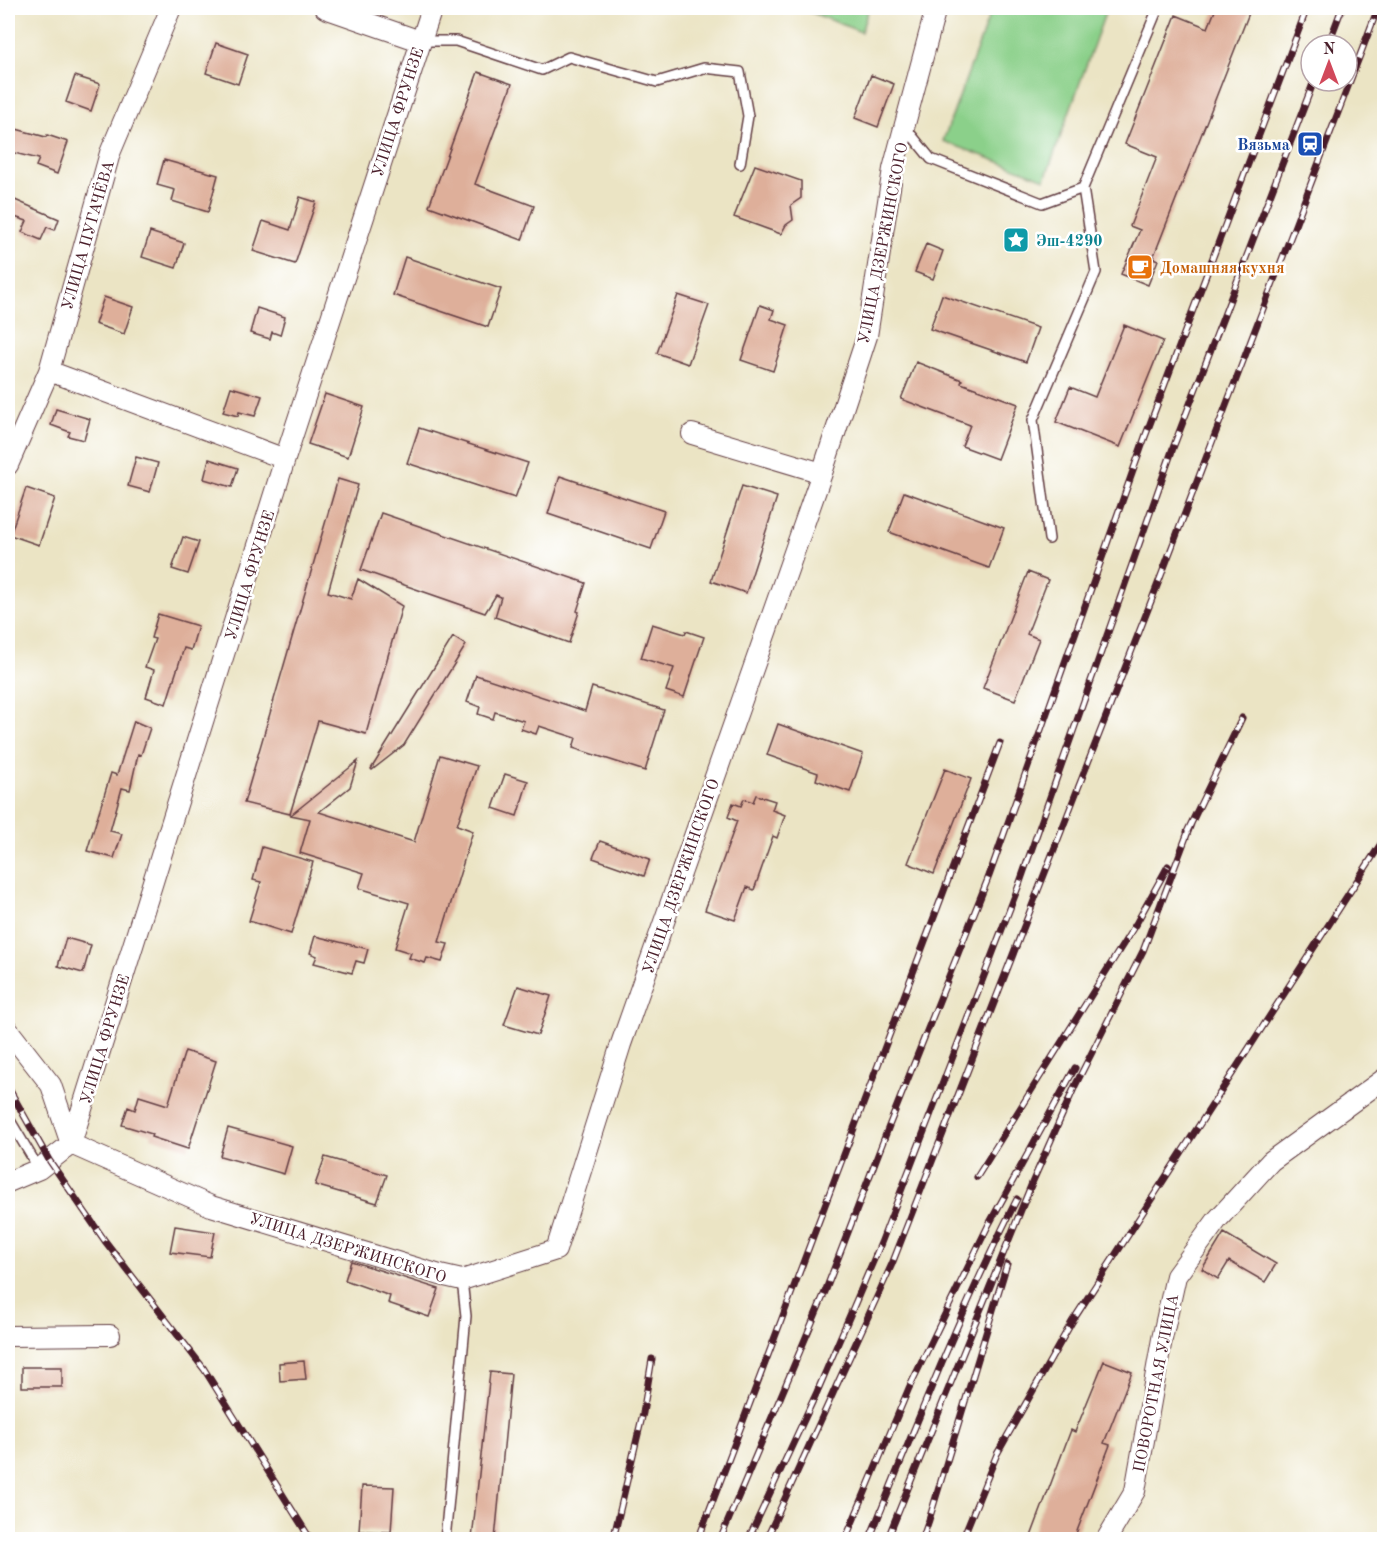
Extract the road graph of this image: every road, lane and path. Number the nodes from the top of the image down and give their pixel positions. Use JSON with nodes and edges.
{"nodes":[{"id":1,"x":171,"y":8,"type":"edge"},
{"id":2,"x":326,"y":8,"type":"edge"},
{"id":3,"x":432,"y":8,"type":"edge"},
{"id":4,"x":936,"y":8,"type":"edge"},
{"id":5,"x":1158,"y":8,"type":"edge"},
{"id":6,"x":420,"y":41,"type":"junction"},
{"id":7,"x":905,"y":127,"type":"junction"},
{"id":8,"x":740,"y":164,"type":"dead end"},
{"id":9,"x":1083,"y":188,"type":"junction"},
{"id":10,"x":49,"y":371,"type":"junction"},
{"id":11,"x":692,"y":434,"type":"dead end"},
{"id":12,"x":285,"y":459,"type":"junction"},
{"id":13,"x":8,"y":465,"type":"edge"},
{"id":14,"x":822,"y":473,"type":"junction"},
{"id":15,"x":1049,"y":539,"type":"dead end"},
{"id":16,"x":8,"y":1030,"type":"edge"},
{"id":17,"x":1384,"y":1079,"type":"edge"},
{"id":18,"x":8,"y":1117,"type":"edge"},
{"id":19,"x":70,"y":1144,"type":"junction"},
{"id":20,"x":39,"y":1169,"type":"junction"},
{"id":21,"x":8,"y":1182,"type":"edge"},
{"id":22,"x":462,"y":1280,"type":"junction"},
{"id":23,"x":110,"y":1335,"type":"dead end"},
{"id":24,"x":8,"y":1336,"type":"edge"},
{"id":25,"x":445,"y":1539,"type":"edge"},
{"id":26,"x":1106,"y":1539,"type":"edge"}],
"edges":[{"from":1,"to":10,"type":"street","name":"УЛИЦА ПУГАЧЁВА"},
{"from":2,"to":6,"type":"street"},
{"from":3,"to":6,"type":"street","name":"УЛИЦА ФРУНЗЕ"},
{"from":4,"to":7,"type":"street","name":"УЛИЦА ДЗЕРЖИНСКОГО"},
{"from":5,"to":9,"type":"lane"},
{"from":6,"to":8,"type":"lane"},
{"from":6,"to":12,"type":"street","name":"УЛИЦА ФРУНЗЕ"},
{"from":7,"to":9,"type":"lane"},
{"from":7,"to":14,"type":"street","name":"УЛИЦА ДЗЕРЖИНСКОГО"},
{"from":9,"to":15,"type":"lane"},
{"from":10,"to":12,"type":"street"},
{"from":10,"to":13,"type":"street","name":"УЛИЦА ПУГАЧЁВА"},
{"from":11,"to":14,"type":"street"},
{"from":12,"to":19,"type":"street","name":"УЛИЦА ФРУНЗЕ"},
{"from":14,"to":22,"type":"street","name":"УЛИЦА ДЗЕРЖИНСКОГО"},
{"from":16,"to":19,"type":"street"},
{"from":17,"to":26,"type":"street","name":"ПОВОРОТНАЯ УЛИЦА"},
{"from":18,"to":20,"type":"lane"},
{"from":19,"to":20,"type":"street"},
{"from":19,"to":22,"type":"street","name":"УЛИЦА ДЗЕРЖИНСКОГО"},
{"from":20,"to":21,"type":"street"},
{"from":22,"to":25,"type":"lane"},
{"from":23,"to":24,"type":"street"}]}
